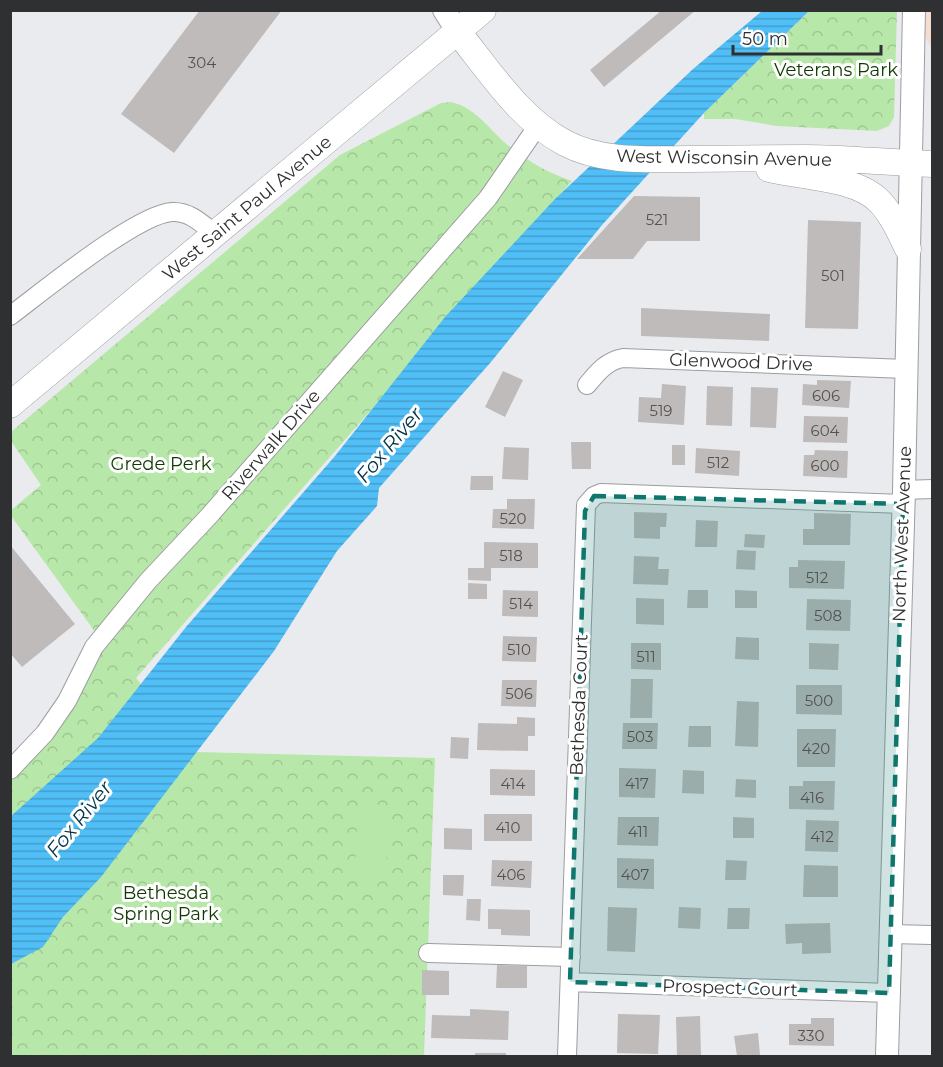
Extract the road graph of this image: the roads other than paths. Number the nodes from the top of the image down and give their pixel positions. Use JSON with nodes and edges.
{"nodes":[{"id":1,"x":444,"y":10,"type":"edge"},
{"id":2,"x":483,"y":10,"type":"edge"},
{"id":3,"x":914,"y":10,"type":"edge"},
{"id":4,"x":458,"y":32,"type":"junction"},
{"id":5,"x":539,"y":124,"type":"junction"},
{"id":6,"x":731,"y":159,"type":"junction"},
{"id":7,"x":922,"y":164,"type":"edge"},
{"id":8,"x":215,"y":234,"type":"junction"},
{"id":9,"x":908,"y":249,"type":"junction"},
{"id":10,"x":10,"y":316,"type":"edge"},
{"id":11,"x":906,"y":369,"type":"junction"},
{"id":12,"x":587,"y":385,"type":"dead end"},
{"id":13,"x":10,"y":405,"type":"edge"},
{"id":14,"x":933,"y":489,"type":"edge"},
{"id":15,"x":904,"y":497,"type":"junction"},
{"id":16,"x":10,"y":770,"type":"edge"},
{"id":17,"x":891,"y":934,"type":"junction"},
{"id":18,"x":933,"y":935,"type":"edge"},
{"id":19,"x":428,"y":953,"type":"dead end"},
{"id":20,"x":571,"y":957,"type":"junction"},
{"id":21,"x":570,"y":982,"type":"junction"},
{"id":22,"x":889,"y":993,"type":"junction"},
{"id":23,"x":567,"y":1056,"type":"edge"},
{"id":24,"x":887,"y":1056,"type":"edge"}],
"edges":[{"from":1,"to":4,"type":"street"},
{"from":2,"to":4,"type":"main road","name":"West Saint Paul Avenue"},
{"from":3,"to":7,"type":"street","name":"North West Avenue"},
{"from":4,"to":5,"type":"main road","name":"West Wisconsin Avenue"},
{"from":4,"to":8,"type":"main road","name":"West Saint Paul Avenue"},
{"from":5,"to":6,"type":"main road","name":"West Wisconsin Avenue"},
{"from":5,"to":16,"type":"street","name":"Riverwalk Drive"},
{"from":6,"to":7,"type":"main road","name":"West Wisconsin Avenue"},
{"from":6,"to":9,"type":"main road"},
{"from":7,"to":9,"type":"street","name":"North West Avenue"},
{"from":8,"to":10,"type":"street"},
{"from":8,"to":13,"type":"main road","name":"West Saint Paul Avenue"},
{"from":9,"to":11,"type":"street","name":"North West Avenue"},
{"from":11,"to":12,"type":"street","name":"Glenwood Drive"},
{"from":11,"to":15,"type":"street","name":"North West Avenue"},
{"from":14,"to":15,"type":"street","name":"Bethesda Court"},
{"from":15,"to":17,"type":"street","name":"North West Avenue"},
{"from":15,"to":20,"type":"street","name":"Bethesda Court"},
{"from":17,"to":18,"type":"street"},
{"from":17,"to":22,"type":"street","name":"North West Avenue"},
{"from":19,"to":20,"type":"street"},
{"from":20,"to":21,"type":"street","name":"Bethesda Court"},
{"from":21,"to":22,"type":"street","name":"Prospect Court"},
{"from":21,"to":23,"type":"street","name":"Bethesda Court"},
{"from":22,"to":24,"type":"street","name":"North West Avenue"}]}
